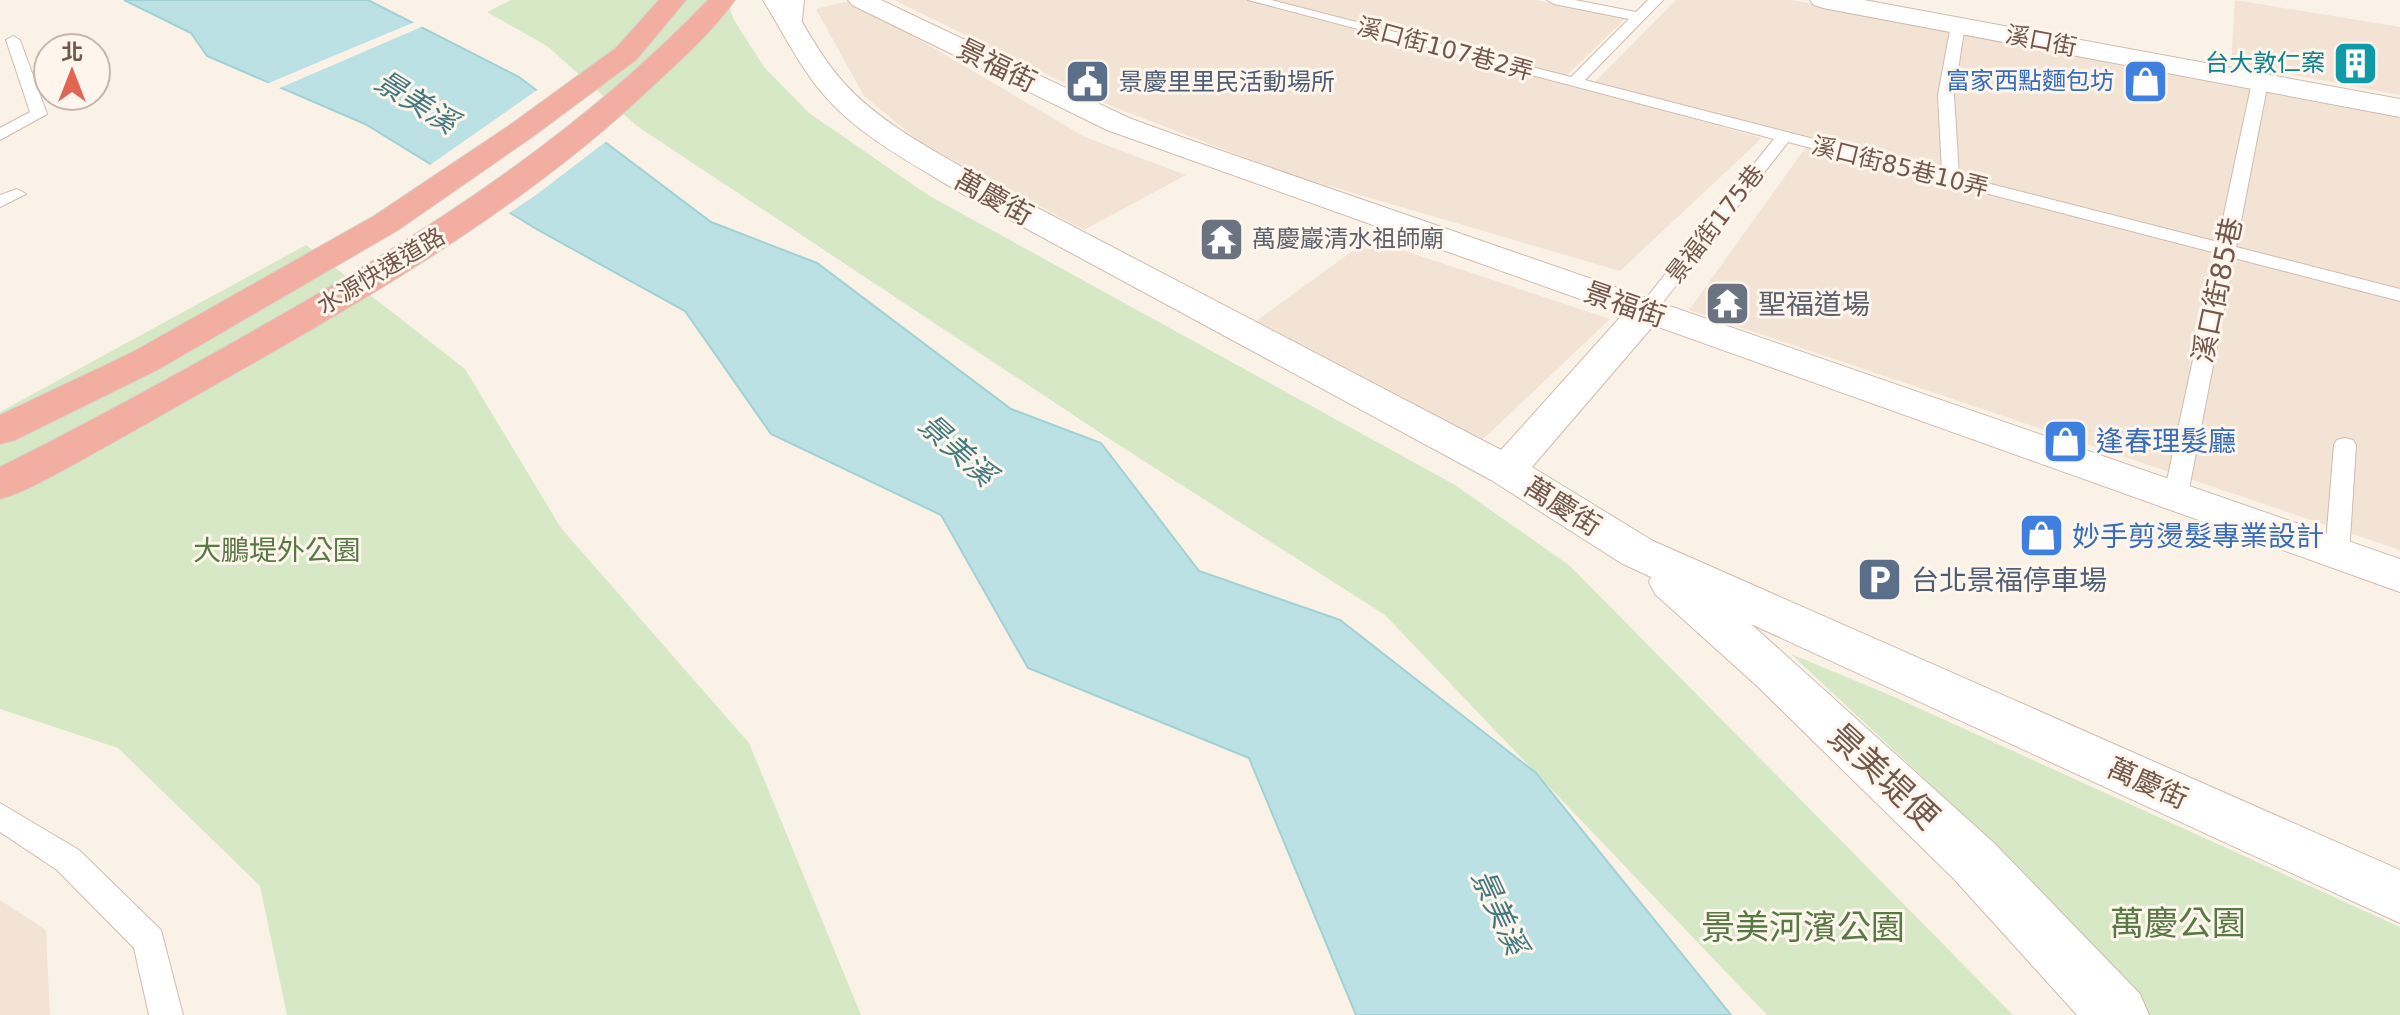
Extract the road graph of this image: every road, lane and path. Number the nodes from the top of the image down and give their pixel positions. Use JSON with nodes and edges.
{"nodes":[{"id":1,"x":673,"y":0,"type":"edge"},
{"id":2,"x":722,"y":0,"type":"edge"},
{"id":3,"x":863,"y":0,"type":"edge"},
{"id":4,"x":1255,"y":0,"type":"edge"},
{"id":5,"x":1554,"y":0,"type":"edge"},
{"id":6,"x":1656,"y":0,"type":"edge"},
{"id":7,"x":1823,"y":0,"type":"edge"},
{"id":8,"x":785,"y":7,"type":"edge"},
{"id":9,"x":1639,"y":17,"type":"junction"},
{"id":10,"x":1958,"y":25,"type":"junction"},
{"id":11,"x":13,"y":40,"type":"dead end"},
{"id":12,"x":2260,"y":82,"type":"junction"},
{"id":13,"x":1574,"y":83,"type":"junction"},
{"id":14,"x":2400,"y":108,"type":"edge"},
{"id":15,"x":0,"y":135,"type":"edge"},
{"id":16,"x":1784,"y":137,"type":"junction"},
{"id":17,"x":1951,"y":180,"type":"junction"},
{"id":18,"x":2225,"y":251,"type":"junction"},
{"id":19,"x":2400,"y":295,"type":"edge"},
{"id":20,"x":1646,"y":311,"type":"junction"},
{"id":21,"x":0,"y":431,"type":"edge"},
{"id":22,"x":2345,"y":445,"type":"dead end"},
{"id":23,"x":1506,"y":470,"type":"junction"},
{"id":24,"x":0,"y":485,"type":"edge"},
{"id":25,"x":2175,"y":499,"type":"junction"},
{"id":26,"x":1637,"y":552,"type":"junction"},
{"id":27,"x":2337,"y":555,"type":"junction"},
{"id":28,"x":2400,"y":576,"type":"edge"},
{"id":29,"x":0,"y":816,"type":"edge"},
{"id":30,"x":2400,"y":897,"type":"edge"},
{"id":31,"x":166,"y":1015,"type":"edge"},
{"id":32,"x":2118,"y":1015,"type":"edge"}],
"edges":[{"from":1,"to":21,"type":"highway","name":"水源快速道路"},
{"from":2,"to":24,"type":"highway","name":"水源快速道路"},
{"from":3,"to":20,"type":"street","name":"景福街"},
{"from":4,"to":13,"type":"lane","name":"溪口街107巷2弄"},
{"from":5,"to":9,"type":"lane"},
{"from":6,"to":9,"type":"lane"},
{"from":7,"to":10,"type":"street","name":"溪口街"},
{"from":8,"to":23,"type":"street","name":"萬慶街"},
{"from":9,"to":13,"type":"lane"},
{"from":10,"to":12,"type":"street","name":"溪口街"},
{"from":10,"to":17,"type":"lane"},
{"from":11,"to":15,"type":"lane"},
{"from":12,"to":14,"type":"street","name":"溪口街"},
{"from":12,"to":18,"type":"lane","name":"溪口街85巷"},
{"from":13,"to":16,"type":"lane","name":"溪口街85巷10弄"},
{"from":16,"to":17,"type":"lane","name":"溪口街85巷10弄"},
{"from":16,"to":20,"type":"lane","name":"景福街175巷"},
{"from":17,"to":18,"type":"lane","name":"溪口街85巷10弄"},
{"from":18,"to":19,"type":"lane","name":"溪口街85巷10弄"},
{"from":18,"to":25,"type":"lane","name":"溪口街85巷"},
{"from":20,"to":23,"type":"street"},
{"from":20,"to":25,"type":"street","name":"景福街"},
{"from":22,"to":27,"type":"lane"},
{"from":23,"to":26,"type":"street","name":"萬慶街"},
{"from":25,"to":27,"type":"street","name":"景福街"},
{"from":26,"to":30,"type":"street","name":"萬慶街"},
{"from":26,"to":32,"type":"street","name":"景美堤便"},
{"from":27,"to":28,"type":"street","name":"景福街"},
{"from":29,"to":31,"type":"lane"}]}
